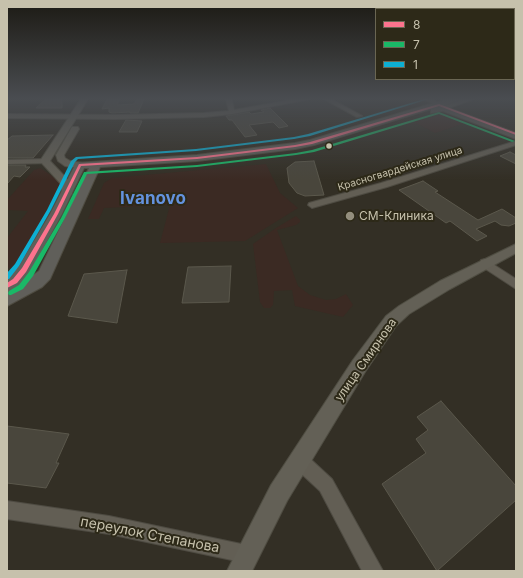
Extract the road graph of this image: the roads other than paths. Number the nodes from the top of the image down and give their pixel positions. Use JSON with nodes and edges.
{"nodes":[{"id":1,"x":70,"y":126,"type":"edge"},
{"id":2,"x":73,"y":126,"type":"edge"},
{"id":3,"x":373,"y":126,"type":"edge"},
{"id":4,"x":379,"y":126,"type":"edge"},
{"id":5,"x":492,"y":126,"type":"edge"},
{"id":6,"x":516,"y":135,"type":"edge"},
{"id":7,"x":516,"y":143,"type":"edge"},
{"id":8,"x":7,"y":162,"type":"edge"},
{"id":9,"x":47,"y":164,"type":"junction"},
{"id":10,"x":79,"y":168,"type":"junction"},
{"id":11,"x":93,"y":172,"type":"junction"},
{"id":12,"x":67,"y":194,"type":"junction"},
{"id":13,"x":312,"y":206,"type":"dead end"},
{"id":14,"x":516,"y":248,"type":"edge"},
{"id":15,"x":485,"y":263,"type":"junction"},
{"id":16,"x":516,"y":285,"type":"edge"},
{"id":17,"x":7,"y":286,"type":"edge"},
{"id":18,"x":7,"y":299,"type":"edge"},
{"id":19,"x":299,"y":460,"type":"junction"},
{"id":20,"x":7,"y":510,"type":"edge"},
{"id":21,"x":242,"y":563,"type":"edge"},
{"id":22,"x":373,"y":571,"type":"edge"}],
"edges":[{"from":1,"to":9,"type":"main road"},
{"from":2,"to":10,"type":"main road"},
{"from":3,"to":11,"type":"highway"},
{"from":4,"to":11,"type":"highway"},
{"from":5,"to":6,"type":"highway"},
{"from":7,"to":13,"type":"street","name":"Красногвардейская улица"},
{"from":8,"to":9,"type":"street"},
{"from":9,"to":10,"type":"main road"},
{"from":9,"to":12,"type":"main road"},
{"from":10,"to":11,"type":"highway"},
{"from":10,"to":12,"type":"highway"},
{"from":11,"to":18,"type":"highway"},
{"from":12,"to":17,"type":"highway"},
{"from":14,"to":15,"type":"main road","name":"улица Смирнова"},
{"from":15,"to":16,"type":"street"},
{"from":15,"to":19,"type":"main road","name":"улица Смирнова"},
{"from":19,"to":21,"type":"main road","name":"улица Смирнова"},
{"from":19,"to":22,"type":"street"},
{"from":20,"to":21,"type":"street","name":"переулок Степанова"}]}
